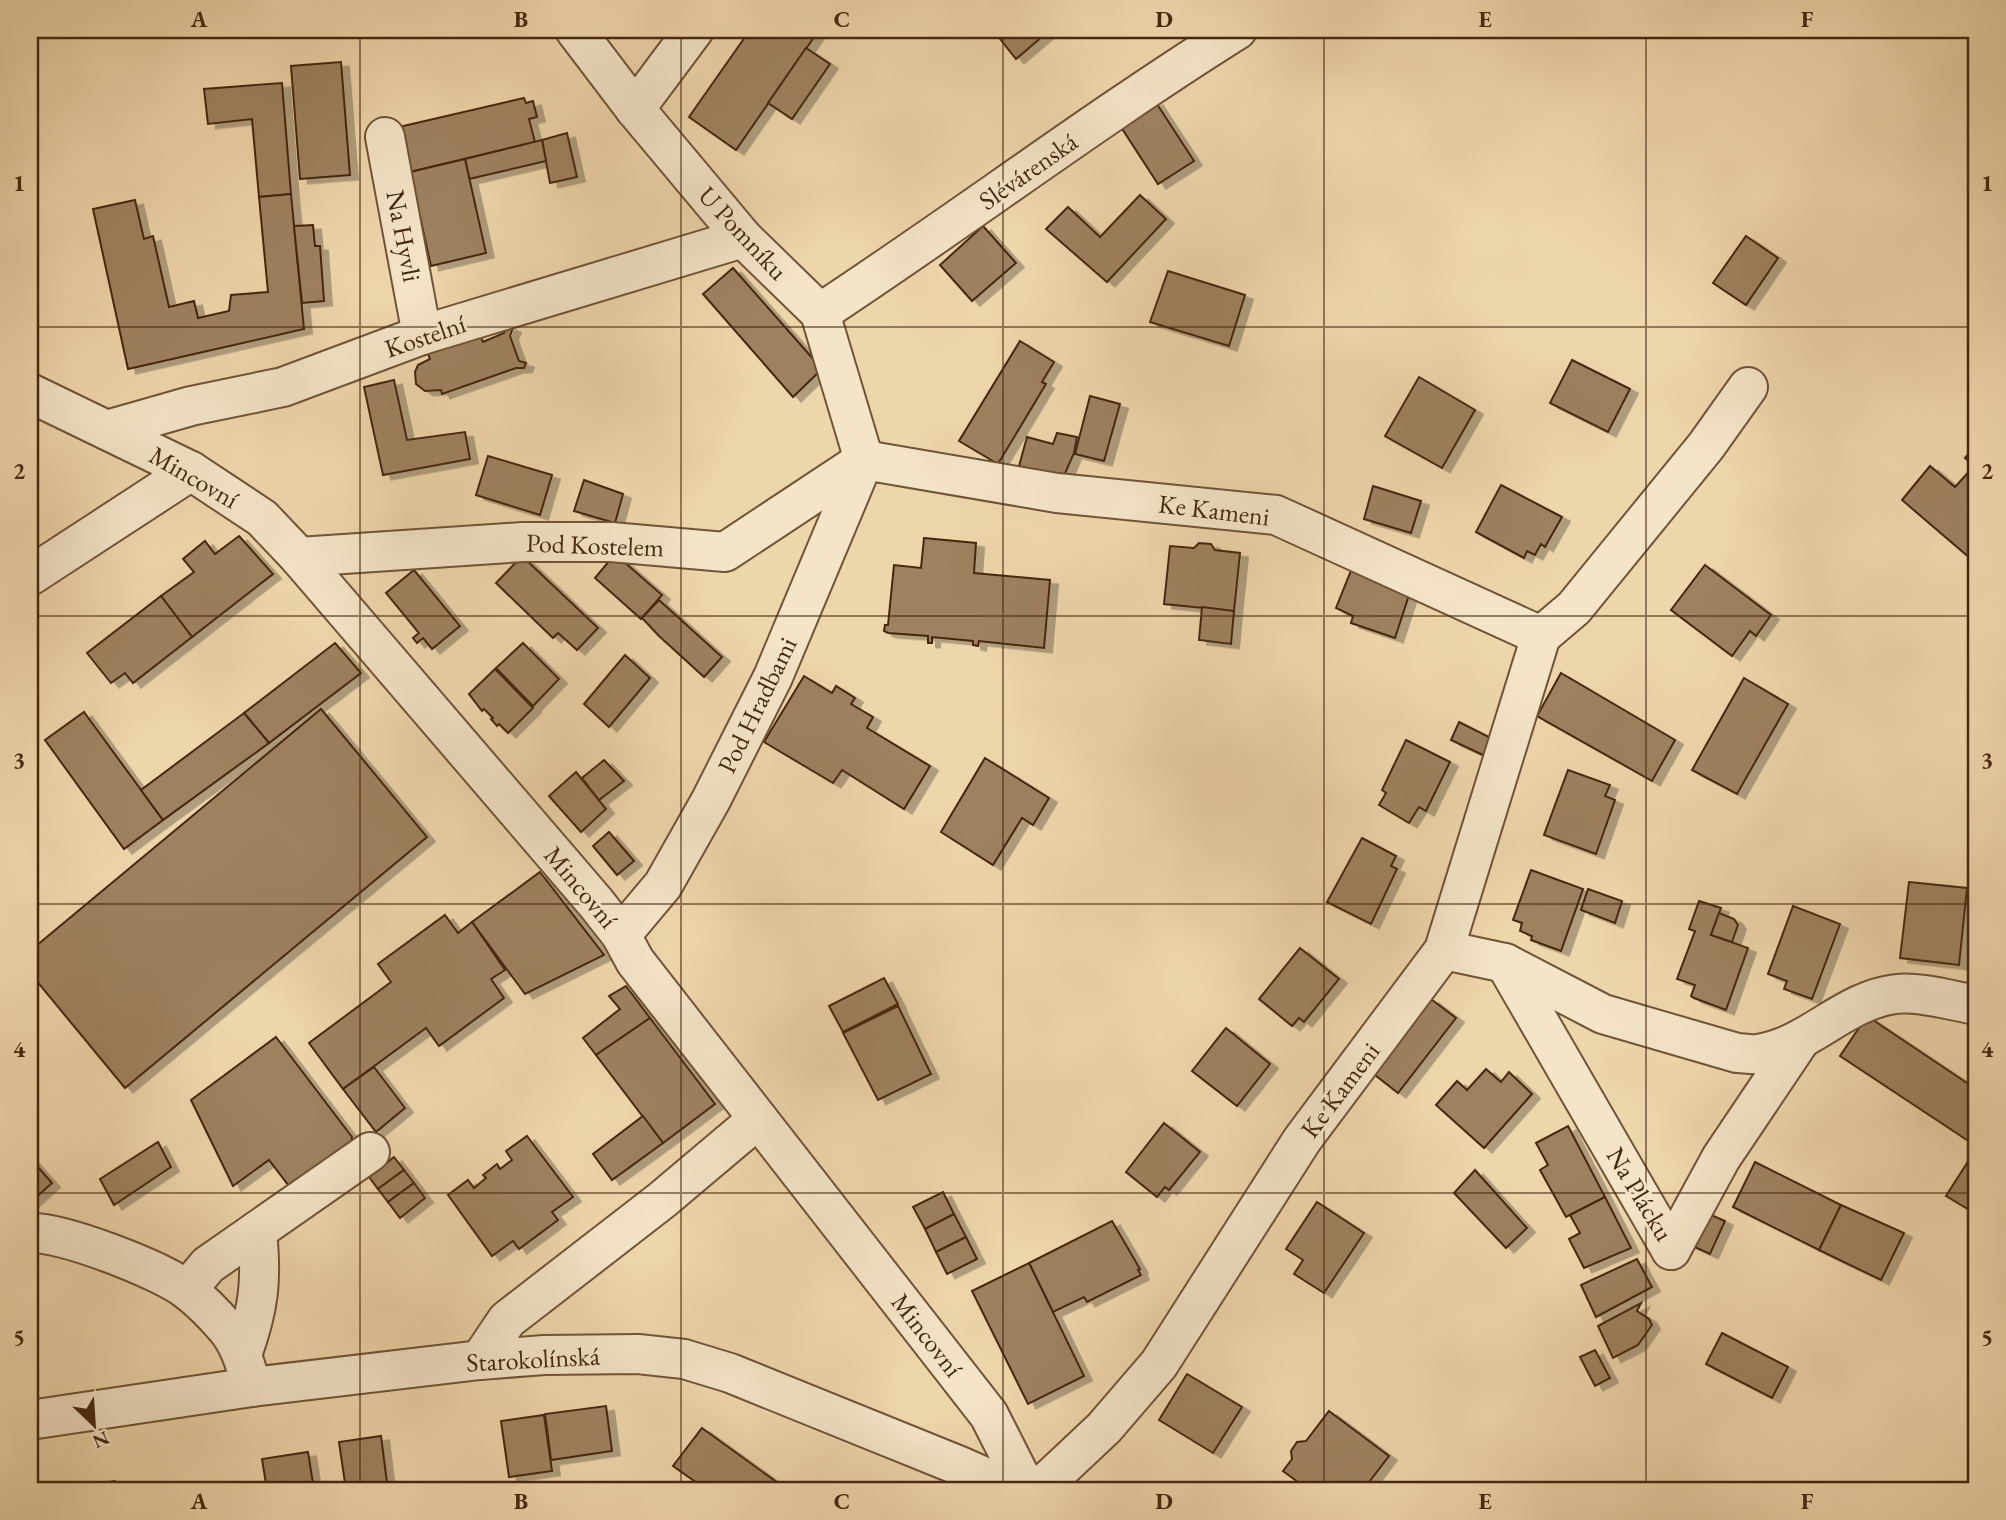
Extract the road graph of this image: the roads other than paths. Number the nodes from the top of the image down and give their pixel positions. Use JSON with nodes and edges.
{"nodes":[{"id":1,"x":575,"y":30,"type":"edge"},
{"id":2,"x":694,"y":30,"type":"edge"},
{"id":3,"x":1237,"y":30,"type":"edge"},
{"id":4,"x":635,"y":109,"type":"junction"},
{"id":5,"x":385,"y":137,"type":"dead end"},
{"id":6,"x":743,"y":239,"type":"junction"},
{"id":7,"x":820,"y":313,"type":"junction"},
{"id":8,"x":422,"y":335,"type":"junction"},
{"id":9,"x":1748,"y":387,"type":"dead end"},
{"id":10,"x":30,"y":393,"type":"edge"},
{"id":11,"x":107,"y":430,"type":"junction"},
{"id":12,"x":864,"y":460,"type":"junction"},
{"id":13,"x":191,"y":471,"type":"junction"},
{"id":14,"x":299,"y":557,"type":"junction"},
{"id":15,"x":30,"y":576,"type":"edge"},
{"id":16,"x":1541,"y":636,"type":"junction"},
{"id":17,"x":621,"y":935,"type":"junction"},
{"id":18,"x":1444,"y":950,"type":"junction"},
{"id":19,"x":1505,"y":963,"type":"junction"},
{"id":20,"x":1976,"y":1005,"type":"edge"},
{"id":21,"x":1801,"y":1039,"type":"junction"},
{"id":22,"x":758,"y":1119,"type":"junction"},
{"id":23,"x":370,"y":1152,"type":"dead end"},
{"id":24,"x":257,"y":1231,"type":"junction"},
{"id":25,"x":30,"y":1233,"type":"edge"},
{"id":26,"x":187,"y":1290,"type":"junction"},
{"id":27,"x":480,"y":1360,"type":"junction"},
{"id":28,"x":247,"y":1371,"type":"junction"},
{"id":29,"x":32,"y":1431,"type":"edge"},
{"id":30,"x":955,"y":1478,"type":"edge"},
{"id":31,"x":1014,"y":1490,"type":"edge"},
{"id":32,"x":1027,"y":1490,"type":"edge"},
{"id":33,"x":1038,"y":1490,"type":"edge"}],
"edges":[{"from":1,"to":4,"type":"street","name":"U Pomníku"},
{"from":2,"to":4,"type":"street"},
{"from":3,"to":7,"type":"street","name":"Slévárenská"},
{"from":4,"to":6,"type":"street","name":"U Pomníku"},
{"from":5,"to":8,"type":"street","name":"Na Hyvli"},
{"from":6,"to":7,"type":"street","name":"U Pomníku"},
{"from":6,"to":8,"type":"street","name":"Kostelní"},
{"from":7,"to":12,"type":"street","name":"U Pomníku"},
{"from":8,"to":11,"type":"street","name":"Kostelní"},
{"from":9,"to":16,"type":"street"},
{"from":10,"to":11,"type":"street","name":"Mincovní"},
{"from":11,"to":13,"type":"street","name":"Mincovní"},
{"from":12,"to":14,"type":"street","name":"Pod Kostelem"},
{"from":12,"to":16,"type":"street","name":"Ke Kameni"},
{"from":12,"to":17,"type":"street","name":"Pod Hradbami"},
{"from":13,"to":14,"type":"street","name":"Mincovní"},
{"from":13,"to":15,"type":"street"},
{"from":14,"to":17,"type":"street","name":"Mincovní"},
{"from":16,"to":18,"type":"street","name":"Ke Kameni"},
{"from":17,"to":22,"type":"street","name":"Mincovní"},
{"from":18,"to":19,"type":"street","name":"Na Plácku"},
{"from":18,"to":33,"type":"street","name":"Ke Kameni"},
{"from":19,"to":21,"type":"street","name":"Na Plácku"},
{"from":19,"to":21,"type":"street","name":"Na Plácku"},
{"from":20,"to":21,"type":"street","name":"Na Plácku"},
{"from":22,"to":27,"type":"street"},
{"from":22,"to":32,"type":"street","name":"Mincovní"},
{"from":23,"to":24,"type":"street"},
{"from":24,"to":26,"type":"street"},
{"from":24,"to":28,"type":"street"},
{"from":25,"to":26,"type":"street"},
{"from":26,"to":28,"type":"street"},
{"from":27,"to":28,"type":"street","name":"Starokolínská"},
{"from":27,"to":30,"type":"street","name":"Starokolínská"},
{"from":28,"to":29,"type":"street","name":"Starokolínská"},
{"from":30,"to":31,"type":"street","name":"Starokolínská"}]}
